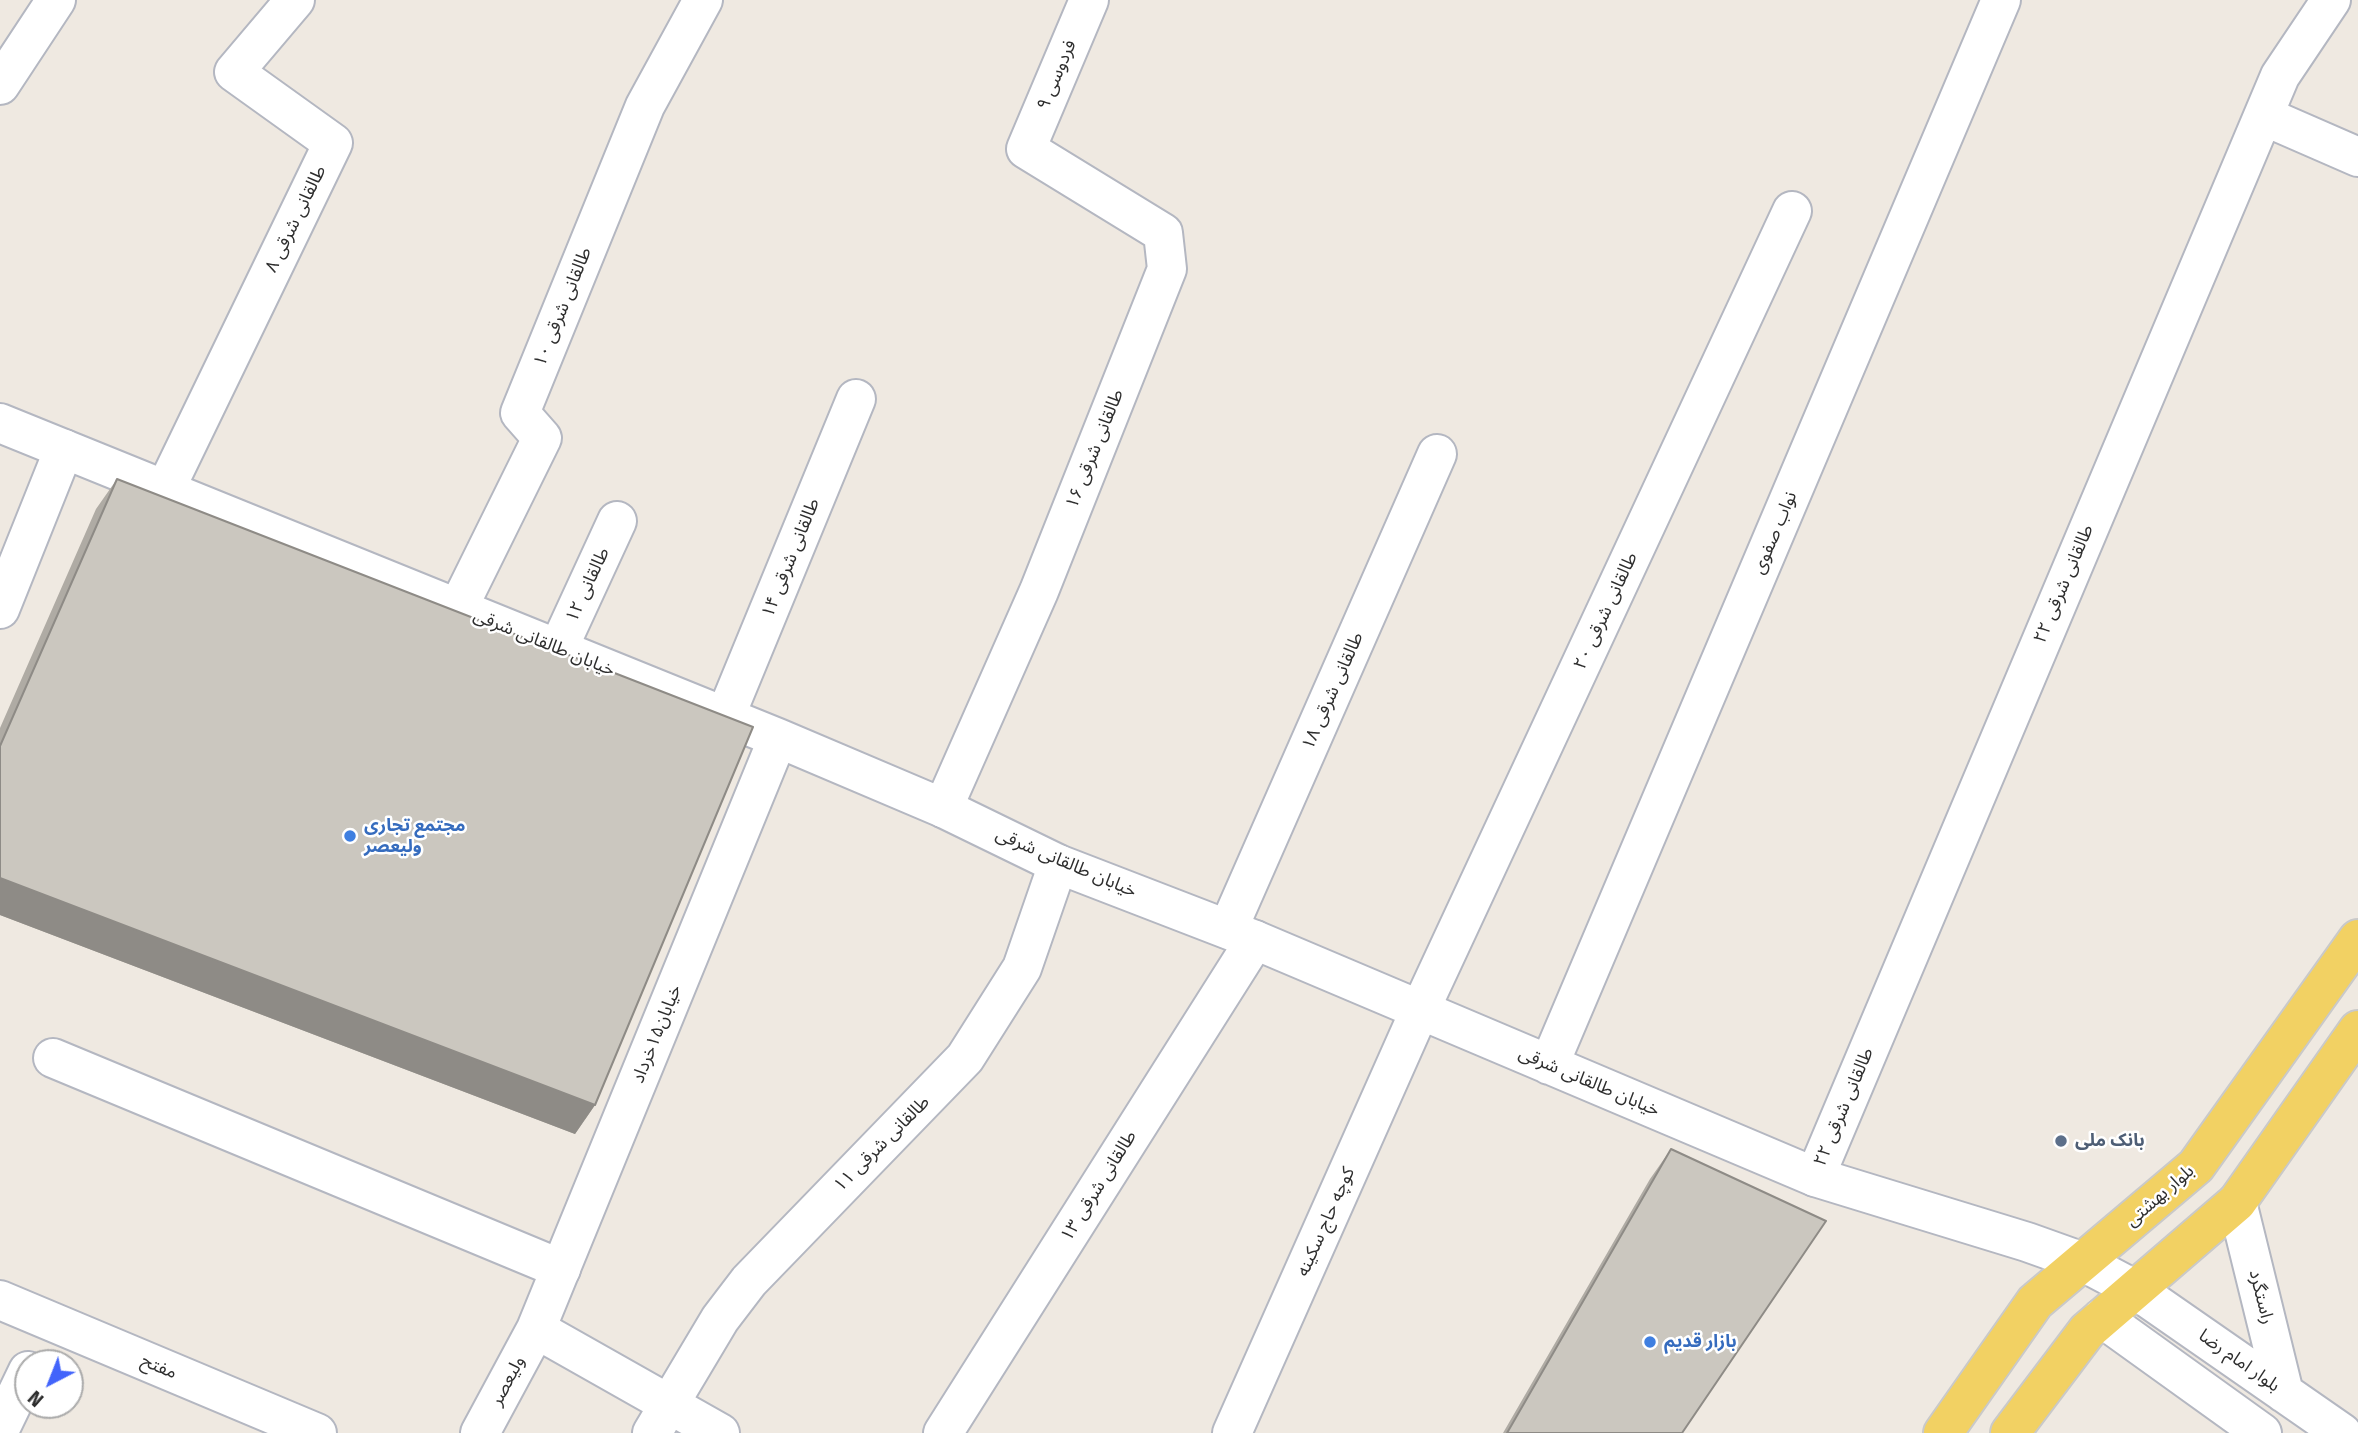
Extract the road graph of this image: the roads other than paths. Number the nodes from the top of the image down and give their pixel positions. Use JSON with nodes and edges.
{"nodes":[{"id":1,"x":56,"y":0,"type":"edge"},
{"id":2,"x":295,"y":0,"type":"edge"},
{"id":3,"x":703,"y":0,"type":"edge"},
{"id":4,"x":1089,"y":0,"type":"edge"},
{"id":5,"x":2001,"y":0,"type":"edge"},
{"id":6,"x":2331,"y":0,"type":"edge"},
{"id":7,"x":0,"y":85,"type":"edge"},
{"id":8,"x":2264,"y":116,"type":"junction"},
{"id":9,"x":1026,"y":149,"type":"joint"},
{"id":10,"x":2358,"y":157,"type":"edge"},
{"id":11,"x":1792,"y":211,"type":"dead end"},
{"id":12,"x":856,"y":399,"type":"dead end"},
{"id":13,"x":0,"y":423,"type":"edge"},
{"id":14,"x":64,"y":449,"type":"junction"},
{"id":15,"x":1437,"y":454,"type":"dead end"},
{"id":16,"x":165,"y":490,"type":"junction"},
{"id":17,"x":617,"y":521,"type":"dead end"},
{"id":18,"x":458,"y":608,"type":"junction"},
{"id":19,"x":0,"y":609,"type":"edge"},
{"id":20,"x":558,"y":649,"type":"junction"},
{"id":21,"x":725,"y":717,"type":"junction"},
{"id":22,"x":778,"y":738,"type":"junction"},
{"id":23,"x":943,"y":808,"type":"junction"},
{"id":24,"x":1058,"y":864,"type":"junction"},
{"id":25,"x":1241,"y":934,"type":"junction"},
{"id":26,"x":2358,"y":939,"type":"edge"},
{"id":27,"x":1420,"y":1010,"type":"junction"},
{"id":28,"x":2358,"y":1030,"type":"edge"},
{"id":29,"x":53,"y":1058,"type":"dead end"},
{"id":30,"x":1549,"y":1065,"type":"junction"},
{"id":31,"x":1815,"y":1177,"type":"junction"},
{"id":32,"x":2237,"y":1202,"type":"junction"},
{"id":33,"x":2083,"y":1262,"type":"junction"},
{"id":34,"x":561,"y":1269,"type":"junction"},
{"id":35,"x":2136,"y":1290,"type":"junction"},
{"id":36,"x":0,"y":1300,"type":"edge"},
{"id":37,"x":2102,"y":1318,"type":"junction"},
{"id":38,"x":51,"y":1322,"type":"junction"},
{"id":39,"x":536,"y":1329,"type":"junction"},
{"id":40,"x":38,"y":1349,"type":"edge"},
{"id":41,"x":2284,"y":1393,"type":"junction"},
{"id":42,"x":14,"y":1400,"type":"edge"},
{"id":43,"x":660,"y":1418,"type":"edge"},
{"id":44,"x":0,"y":1429,"type":"edge"},
{"id":45,"x":317,"y":1433,"type":"edge"},
{"id":46,"x":480,"y":1433,"type":"edge"},
{"id":47,"x":720,"y":1433,"type":"edge"},
{"id":48,"x":943,"y":1433,"type":"edge"},
{"id":49,"x":1232,"y":1433,"type":"edge"},
{"id":50,"x":1943,"y":1433,"type":"edge"},
{"id":51,"x":2010,"y":1433,"type":"edge"},
{"id":52,"x":2262,"y":1433,"type":"edge"},
{"id":53,"x":2342,"y":1433,"type":"edge"}],
"edges":[{"from":1,"to":7,"type":"street"},
{"from":2,"to":16,"type":"street","name":"طالقانی شرقی ۸"},
{"from":3,"to":18,"type":"street","name":"طالقانی شرقی ۱۰"},
{"from":4,"to":9,"type":"street","name":"فردوسی ۹"},
{"from":5,"to":30,"type":"street","name":"نواب صفوی"},
{"from":6,"to":8,"type":"street","name":"طالقانی شرقی ۲۲"},
{"from":8,"to":10,"type":"street"},
{"from":8,"to":31,"type":"street","name":"طالقانی شرقی ۲۲"},
{"from":9,"to":23,"type":"street","name":"طالقانی شرقی ۱۶"},
{"from":11,"to":27,"type":"street","name":"طالقانی شرقی ۲۰"},
{"from":12,"to":21,"type":"street","name":"طالقانی شرقی ۱۴"},
{"from":13,"to":14,"type":"street","name":"خیابان طالقانی شرقی"},
{"from":14,"to":16,"type":"street","name":"خیابان طالقانی شرقی"},
{"from":14,"to":19,"type":"street"},
{"from":15,"to":25,"type":"street","name":"طالقانی شرقی ۱۸"},
{"from":16,"to":18,"type":"street","name":"خیابان طالقانی شرقی"},
{"from":17,"to":20,"type":"street","name":"طالقانی ۱۲"},
{"from":18,"to":20,"type":"street","name":"خیابان طالقانی شرقی"},
{"from":20,"to":21,"type":"street","name":"خیابان طالقانی شرقی"},
{"from":21,"to":22,"type":"street","name":"خیابان طالقانی شرقی"},
{"from":22,"to":23,"type":"street","name":"خیابان طالقانی شرقی"},
{"from":22,"to":34,"type":"street","name":"خیابان۱۵خرداد"},
{"from":23,"to":24,"type":"street","name":"خیابان طالقانی شرقی"},
{"from":24,"to":25,"type":"street","name":"خیابان طالقانی شرقی"},
{"from":24,"to":43,"type":"street","name":"طالقانی شرقی ۱۱"},
{"from":25,"to":27,"type":"street","name":"خیابان طالقانی شرقی"},
{"from":25,"to":48,"type":"street","name":"طالقانی شرقی ۱۳"},
{"from":26,"to":33,"type":"main road","name":"بلوار بهشتی"},
{"from":27,"to":30,"type":"street","name":"خیابان طالقانی شرقی"},
{"from":27,"to":49,"type":"street","name":"کوچه حاج سکینه"},
{"from":28,"to":32,"type":"main road"},
{"from":29,"to":34,"type":"street"},
{"from":30,"to":31,"type":"street","name":"خیابان طالقانی شرقی"},
{"from":31,"to":33,"type":"street","name":"خیابان طالقانی شرقی"},
{"from":32,"to":35,"type":"main road"},
{"from":32,"to":41,"type":"street","name":"راستگرد"},
{"from":33,"to":35,"type":"street","name":"خیابان طالقانی شرقی"},
{"from":33,"to":50,"type":"main road","name":"بلوار بهشتی"},
{"from":34,"to":39,"type":"street","name":"خیابان۱۵خرداد"},
{"from":35,"to":37,"type":"main road"},
{"from":35,"to":41,"type":"street","name":"بلوار امام رضا"},
{"from":36,"to":38,"type":"street","name":"مفتح"},
{"from":37,"to":51,"type":"main road"},
{"from":37,"to":52,"type":"street"},
{"from":38,"to":40,"type":"street"},
{"from":38,"to":45,"type":"street","name":"مفتح"},
{"from":39,"to":43,"type":"street"},
{"from":39,"to":46,"type":"street","name":"ولیعصر"},
{"from":41,"to":53,"type":"street","name":"بلوار امام رضا"},
{"from":42,"to":44,"type":"street"},
{"from":43,"to":47,"type":"street"}]}
